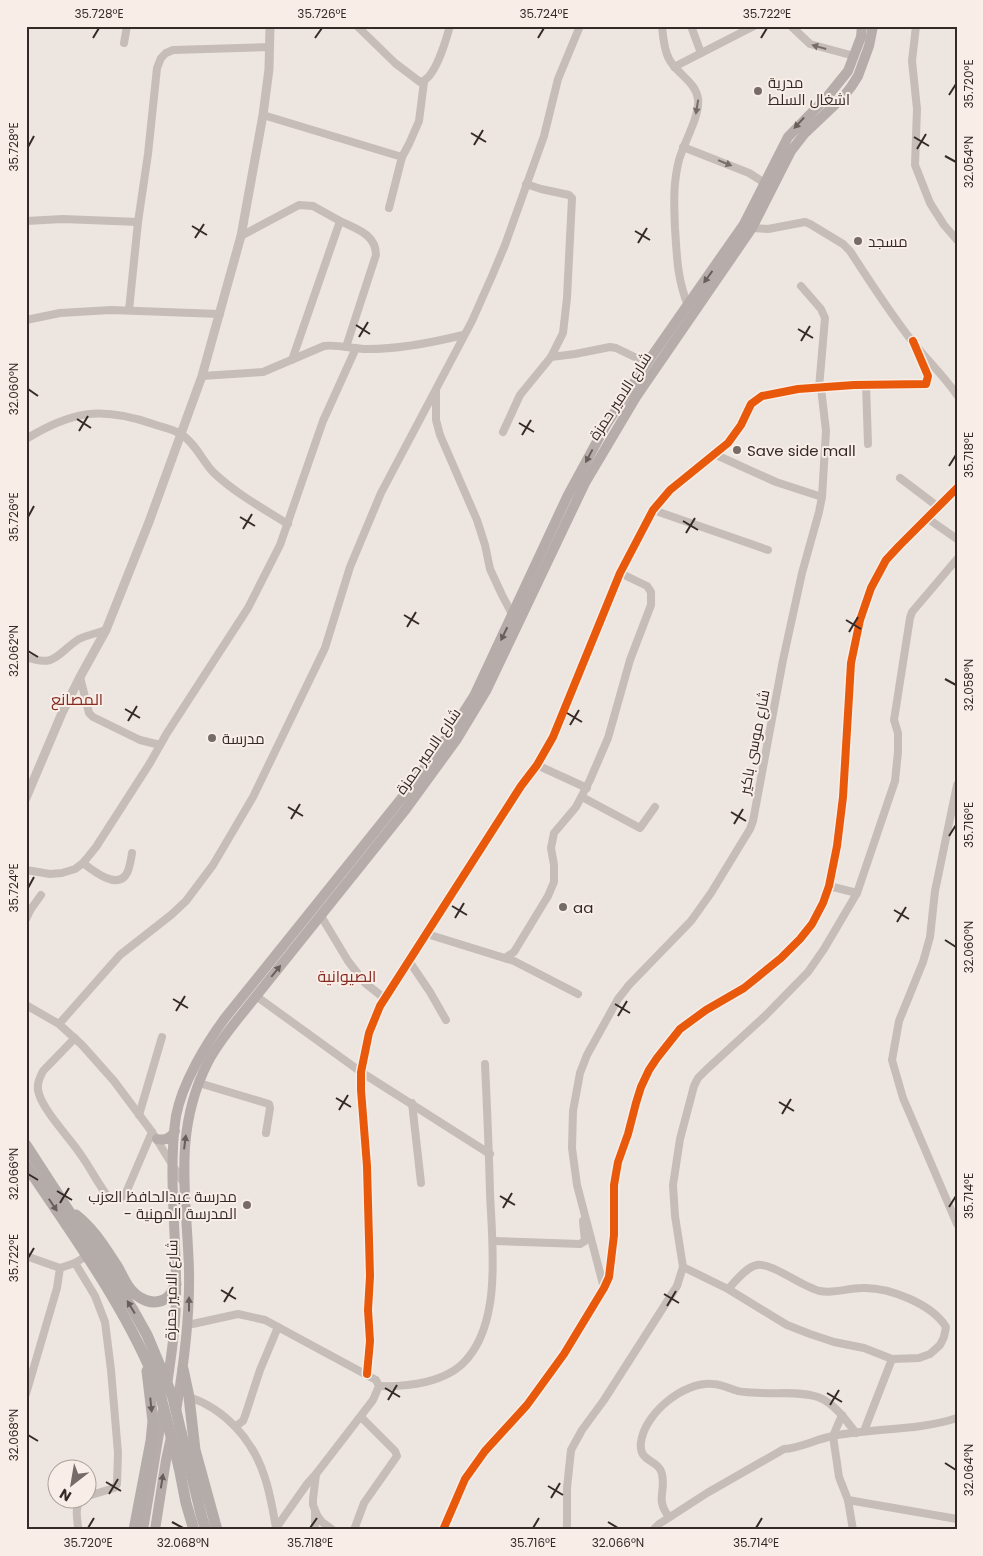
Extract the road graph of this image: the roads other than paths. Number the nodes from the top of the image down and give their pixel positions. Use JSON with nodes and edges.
{"nodes":[{"id":1,"x":127,"y":26,"type":"edge"},
{"id":2,"x":270,"y":26,"type":"edge"},
{"id":3,"x":358,"y":26,"type":"edge"},
{"id":4,"x":450,"y":26,"type":"edge"},
{"id":5,"x":580,"y":26,"type":"edge"},
{"id":6,"x":662,"y":26,"type":"edge"},
{"id":7,"x":691,"y":26,"type":"edge"},
{"id":8,"x":754,"y":26,"type":"edge"},
{"id":9,"x":791,"y":26,"type":"edge"},
{"id":10,"x":862,"y":26,"type":"edge"},
{"id":11,"x":873,"y":26,"type":"edge"},
{"id":12,"x":916,"y":26,"type":"edge"},
{"id":13,"x":124,"y":43,"type":"dead end"},
{"id":14,"x":270,"y":47,"type":"junction"},
{"id":15,"x":701,"y":53,"type":"junction"},
{"id":16,"x":854,"y":56,"type":"junction"},
{"id":17,"x":674,"y":67,"type":"junction"},
{"id":18,"x":424,"y":82,"type":"junction"},
{"id":19,"x":263,"y":116,"type":"junction"},
{"id":20,"x":683,"y":147,"type":"junction"},
{"id":21,"x":402,"y":157,"type":"junction"},
{"id":22,"x":765,"y":183,"type":"junction"},
{"id":23,"x":526,"y":184,"type":"junction"},
{"id":24,"x":389,"y":208,"type":"dead end"},
{"id":25,"x":26,"y":221,"type":"edge"},
{"id":26,"x":340,"y":221,"type":"junction"},
{"id":27,"x":138,"y":222,"type":"junction"},
{"id":28,"x":752,"y":228,"type":"junction"},
{"id":29,"x":242,"y":236,"type":"junction"},
{"id":30,"x":957,"y":240,"type":"edge"},
{"id":31,"x":728,"y":257,"type":"junction"},
{"id":32,"x":800,"y":286,"type":"dead end"},
{"id":33,"x":688,"y":306,"type":"junction"},
{"id":34,"x":129,"y":310,"type":"junction"},
{"id":35,"x":220,"y":314,"type":"junction"},
{"id":36,"x":27,"y":317,"type":"edge"},
{"id":37,"x":463,"y":335,"type":"junction"},
{"id":38,"x":913,"y":341,"type":"junction"},
{"id":39,"x":346,"y":347,"type":"junction"},
{"id":40,"x":356,"y":348,"type":"junction"},
{"id":41,"x":551,"y":357,"type":"junction"},
{"id":42,"x":292,"y":360,"type":"junction"},
{"id":43,"x":647,"y":363,"type":"junction"},
{"id":44,"x":202,"y":376,"type":"junction"},
{"id":45,"x":866,"y":384,"type":"junction"},
{"id":46,"x":819,"y":388,"type":"junction"},
{"id":47,"x":436,"y":389,"type":"junction"},
{"id":48,"x":957,"y":395,"type":"edge"},
{"id":49,"x":504,"y":432,"type":"dead end"},
{"id":50,"x":181,"y":434,"type":"junction"},
{"id":51,"x":26,"y":439,"type":"edge"},
{"id":52,"x":868,"y":444,"type":"dead end"},
{"id":53,"x":714,"y":454,"type":"junction"},
{"id":54,"x":900,"y":478,"type":"dead end"},
{"id":55,"x":957,"y":488,"type":"edge"},
{"id":56,"x":822,"y":497,"type":"junction"},
{"id":57,"x":937,"y":506,"type":"junction"},
{"id":58,"x":653,"y":510,"type":"junction"},
{"id":59,"x":927,"y":518,"type":"junction"},
{"id":60,"x":288,"y":524,"type":"junction"},
{"id":61,"x":957,"y":539,"type":"edge"},
{"id":62,"x":768,"y":550,"type":"dead end"},
{"id":63,"x":545,"y":558,"type":"junction"},
{"id":64,"x":957,"y":559,"type":"edge"},
{"id":65,"x":620,"y":573,"type":"junction"},
{"id":66,"x":513,"y":616,"type":"junction"},
{"id":67,"x":106,"y":630,"type":"junction"},
{"id":68,"x":26,"y":657,"type":"edge"},
{"id":69,"x":80,"y":677,"type":"junction"},
{"id":70,"x":160,"y":745,"type":"junction"},
{"id":71,"x":537,"y":765,"type":"junction"},
{"id":72,"x":957,"y":785,"type":"edge"},
{"id":73,"x":587,"y":788,"type":"junction"},
{"id":74,"x":26,"y":798,"type":"edge"},
{"id":75,"x":582,"y":798,"type":"junction"},
{"id":76,"x":655,"y":807,"type":"dead end"},
{"id":77,"x":132,"y":854,"type":"dead end"},
{"id":78,"x":83,"y":863,"type":"junction"},
{"id":79,"x":26,"y":870,"type":"edge"},
{"id":80,"x":829,"y":886,"type":"junction"},
{"id":81,"x":857,"y":893,"type":"junction"},
{"id":82,"x":41,"y":895,"type":"dead end"},
{"id":83,"x":320,"y":916,"type":"junction"},
{"id":84,"x":26,"y":919,"type":"edge"},
{"id":85,"x":427,"y":934,"type":"junction"},
{"id":86,"x":505,"y":958,"type":"junction"},
{"id":87,"x":409,"y":960,"type":"junction"},
{"id":88,"x":578,"y":994,"type":"dead end"},
{"id":89,"x":256,"y":996,"type":"junction"},
{"id":90,"x":384,"y":998,"type":"junction"},
{"id":91,"x":26,"y":1005,"type":"edge"},
{"id":92,"x":446,"y":1020,"type":"dead end"},
{"id":93,"x":59,"y":1024,"type":"junction"},
{"id":94,"x":162,"y":1037,"type":"dead end"},
{"id":95,"x":75,"y":1038,"type":"junction"},
{"id":96,"x":485,"y":1064,"type":"dead end"},
{"id":97,"x":361,"y":1072,"type":"junction"},
{"id":98,"x":199,"y":1083,"type":"junction"},
{"id":99,"x":412,"y":1103,"type":"junction"},
{"id":100,"x":139,"y":1115,"type":"junction"},
{"id":101,"x":175,"y":1131,"type":"junction"},
{"id":102,"x":266,"y":1133,"type":"dead end"},
{"id":103,"x":155,"y":1135,"type":"junction"},
{"id":104,"x":26,"y":1145,"type":"edge"},
{"id":105,"x":490,"y":1154,"type":"junction"},
{"id":106,"x":26,"y":1164,"type":"edge"},
{"id":107,"x":174,"y":1166,"type":"junction"},
{"id":108,"x":183,"y":1182,"type":"junction"},
{"id":109,"x":421,"y":1183,"type":"dead end"},
{"id":110,"x":67,"y":1208,"type":"junction"},
{"id":111,"x":583,"y":1208,"type":"junction"},
{"id":112,"x":174,"y":1214,"type":"junction"},
{"id":113,"x":186,"y":1214,"type":"junction"},
{"id":114,"x":957,"y":1224,"type":"edge"},
{"id":115,"x":493,"y":1241,"type":"junction"},
{"id":116,"x":26,"y":1256,"type":"edge"},
{"id":117,"x":86,"y":1256,"type":"junction"},
{"id":118,"x":75,"y":1263,"type":"junction"},
{"id":119,"x":683,"y":1266,"type":"junction"},
{"id":120,"x":60,"y":1268,"type":"junction"},
{"id":121,"x":176,"y":1284,"type":"junction"},
{"id":122,"x":604,"y":1288,"type":"junction"},
{"id":123,"x":728,"y":1289,"type":"junction"},
{"id":124,"x":188,"y":1325,"type":"junction"},
{"id":125,"x":278,"y":1327,"type":"junction"},
{"id":126,"x":145,"y":1356,"type":"junction"},
{"id":127,"x":892,"y":1359,"type":"junction"},
{"id":128,"x":183,"y":1369,"type":"junction"},
{"id":129,"x":367,"y":1374,"type":"junction"},
{"id":130,"x":378,"y":1386,"type":"junction"},
{"id":131,"x":27,"y":1389,"type":"edge"},
{"id":132,"x":189,"y":1397,"type":"junction"},
{"id":133,"x":842,"y":1415,"type":"junction"},
{"id":134,"x":361,"y":1417,"type":"junction"},
{"id":135,"x":957,"y":1418,"type":"edge"},
{"id":136,"x":236,"y":1426,"type":"junction"},
{"id":137,"x":860,"y":1432,"type":"junction"},
{"id":138,"x":833,"y":1436,"type":"junction"},
{"id":139,"x":316,"y":1474,"type":"junction"},
{"id":140,"x":98,"y":1493,"type":"edge"},
{"id":141,"x":848,"y":1500,"type":"junction"},
{"id":142,"x":76,"y":1508,"type":"edge"},
{"id":143,"x":316,"y":1510,"type":"junction"},
{"id":144,"x":669,"y":1517,"type":"junction"},
{"id":145,"x":957,"y":1520,"type":"edge"},
{"id":146,"x":78,"y":1527,"type":"dead end"},
{"id":147,"x":276,"y":1529,"type":"edge"},
{"id":148,"x":134,"y":1530,"type":"edge"},
{"id":149,"x":143,"y":1530,"type":"edge"},
{"id":150,"x":155,"y":1530,"type":"edge"},
{"id":151,"x":194,"y":1530,"type":"edge"},
{"id":152,"x":206,"y":1530,"type":"edge"},
{"id":153,"x":217,"y":1530,"type":"edge"},
{"id":154,"x":315,"y":1530,"type":"edge"},
{"id":155,"x":332,"y":1530,"type":"edge"},
{"id":156,"x":354,"y":1530,"type":"edge"},
{"id":157,"x":443,"y":1530,"type":"edge"},
{"id":158,"x":567,"y":1530,"type":"edge"},
{"id":159,"x":653,"y":1530,"type":"edge"},
{"id":160,"x":852,"y":1530,"type":"edge"}],
"edges":[{"from":1,"to":13,"type":"street"},
{"from":2,"to":14,"type":"street"},
{"from":3,"to":18,"type":"street"},
{"from":4,"to":18,"type":"street"},
{"from":5,"to":23,"type":"street"},
{"from":6,"to":17,"type":"street"},
{"from":7,"to":15,"type":"street"},
{"from":8,"to":15,"type":"street"},
{"from":16,"to":9,"type":"street","one_way":true},
{"from":10,"to":16,"type":"main road","name":"شارع الامير حمزة"},
{"from":11,"to":28,"type":"main road","name":"شارع الامير حمزة"},
{"from":12,"to":30,"type":"street"},
{"from":14,"to":19,"type":"street"},
{"from":14,"to":27,"type":"street"},
{"from":15,"to":17,"type":"street"},
{"from":16,"to":22,"type":"main road","name":"شارع الامير حمزة","one_way":true},
{"from":17,"to":20,"type":"street","one_way":true},
{"from":18,"to":21,"type":"street"},
{"from":19,"to":21,"type":"street"},
{"from":19,"to":29,"type":"street"},
{"from":20,"to":22,"type":"street","one_way":true},
{"from":20,"to":33,"type":"street"},
{"from":21,"to":24,"type":"street"},
{"from":22,"to":31,"type":"main road","name":"شارع الامير حمزة"},
{"from":23,"to":37,"type":"street"},
{"from":23,"to":41,"type":"street"},
{"from":25,"to":27,"type":"street"},
{"from":26,"to":29,"type":"street"},
{"from":26,"to":39,"type":"street"},
{"from":26,"to":42,"type":"street"},
{"from":27,"to":34,"type":"street"},
{"from":28,"to":31,"type":"main road","name":"شارع الامير حمزة"},
{"from":28,"to":38,"type":"street"},
{"from":29,"to":35,"type":"street"},
{"from":31,"to":33,"type":"main road","name":"شارع الامير حمزة","one_way":true},
{"from":31,"to":63,"type":"main road","name":"شارع الامير حمزة"},
{"from":32,"to":46,"type":"street","name":"شارع موسى باكير"},
{"from":33,"to":43,"type":"main road","name":"شارع الامير حمزة"},
{"from":34,"to":35,"type":"street"},
{"from":34,"to":36,"type":"street"},
{"from":35,"to":44,"type":"street"},
{"from":37,"to":40,"type":"street"},
{"from":37,"to":47,"type":"street"},
{"from":38,"to":45,"type":"street"},
{"from":38,"to":48,"type":"street"},
{"from":39,"to":40,"type":"street"},
{"from":39,"to":42,"type":"street"},
{"from":40,"to":60,"type":"street"},
{"from":41,"to":43,"type":"street"},
{"from":41,"to":49,"type":"street"},
{"from":42,"to":44,"type":"street"},
{"from":43,"to":63,"type":"main road","name":"شارع الامير حمزة","one_way":true},
{"from":44,"to":50,"type":"street"},
{"from":45,"to":46,"type":"street"},
{"from":45,"to":52,"type":"street"},
{"from":46,"to":53,"type":"street"},
{"from":46,"to":56,"type":"street","name":"شارع موسى باكير"},
{"from":47,"to":66,"type":"street"},
{"from":47,"to":93,"type":"street"},
{"from":50,"to":51,"type":"street"},
{"from":50,"to":60,"type":"street"},
{"from":50,"to":67,"type":"street"},
{"from":53,"to":56,"type":"street"},
{"from":53,"to":58,"type":"street"},
{"from":54,"to":57,"type":"street"},
{"from":55,"to":57,"type":"street"},
{"from":56,"to":111,"type":"street","name":"شارع موسى باكير"},
{"from":57,"to":59,"type":"street"},
{"from":58,"to":62,"type":"street"},
{"from":58,"to":65,"type":"street"},
{"from":59,"to":61,"type":"street"},
{"from":59,"to":80,"type":"street"},
{"from":60,"to":70,"type":"street"},
{"from":63,"to":66,"type":"main road","name":"شارع الامير حمزة"},
{"from":63,"to":83,"type":"main road","name":"شارع الامير حمزة"},
{"from":64,"to":81,"type":"street"},
{"from":65,"to":71,"type":"street"},
{"from":65,"to":73,"type":"street"},
{"from":66,"to":101,"type":"main road","name":"شارع الامير حمزة","one_way":true},
{"from":67,"to":68,"type":"street"},
{"from":67,"to":69,"type":"street"},
{"from":69,"to":70,"type":"street"},
{"from":69,"to":74,"type":"street"},
{"from":70,"to":78,"type":"street"},
{"from":71,"to":73,"type":"street"},
{"from":71,"to":85,"type":"street"},
{"from":72,"to":114,"type":"street"},
{"from":73,"to":75,"type":"street"},
{"from":75,"to":76,"type":"street"},
{"from":75,"to":86,"type":"street"},
{"from":77,"to":78,"type":"street"},
{"from":78,"to":79,"type":"street"},
{"from":80,"to":81,"type":"street"},
{"from":80,"to":122,"type":"street"},
{"from":81,"to":119,"type":"street"},
{"from":82,"to":84,"type":"street"},
{"from":89,"to":83,"type":"main road","name":"شارع الامير حمزة","one_way":true},
{"from":83,"to":90,"type":"street"},
{"from":85,"to":86,"type":"street"},
{"from":85,"to":87,"type":"street"},
{"from":86,"to":88,"type":"street"},
{"from":87,"to":90,"type":"street"},
{"from":87,"to":92,"type":"street"},
{"from":89,"to":97,"type":"street"},
{"from":89,"to":98,"type":"main road","name":"شارع الامير حمزة"},
{"from":90,"to":97,"type":"street"},
{"from":91,"to":93,"type":"street"},
{"from":93,"to":95,"type":"street"},
{"from":94,"to":100,"type":"street"},
{"from":95,"to":100,"type":"street"},
{"from":95,"to":103,"type":"street"},
{"from":96,"to":105,"type":"street"},
{"from":97,"to":99,"type":"street"},
{"from":97,"to":129,"type":"street"},
{"from":98,"to":102,"type":"street"},
{"from":108,"to":98,"type":"main road","name":"شارع الامير حمزة","one_way":true},
{"from":99,"to":105,"type":"street"},
{"from":99,"to":109,"type":"street"},
{"from":100,"to":103,"type":"street"},
{"from":101,"to":103,"type":"main road"},
{"from":101,"to":107,"type":"main road","name":"شارع الامير حمزة"},
{"from":103,"to":107,"type":"street"},
{"from":104,"to":110,"type":"main road"},
{"from":105,"to":115,"type":"street"},
{"from":106,"to":117,"type":"main road","one_way":true},
{"from":107,"to":108,"type":"street"},
{"from":107,"to":112,"type":"main road","name":"شارع الامير حمزة"},
{"from":108,"to":113,"type":"main road","name":"شارع الامير حمزة"},
{"from":110,"to":121,"type":"main road"},
{"from":152,"to":110,"type":"main road","one_way":true,"bridge":true},
{"from":111,"to":115,"type":"street"},
{"from":111,"to":122,"type":"street","name":"شارع موسى باكير"},
{"from":112,"to":113,"type":"main road"},
{"from":112,"to":121,"type":"main road","name":"شارع الامير حمزة"},
{"from":124,"to":113,"type":"main road","name":"شارع الامير حمزة","one_way":true},
{"from":115,"to":130,"type":"street"},
{"from":116,"to":120,"type":"street"},
{"from":117,"to":118,"type":"street"},
{"from":117,"to":126,"type":"main road"},
{"from":118,"to":120,"type":"street"},
{"from":118,"to":140,"type":"street"},
{"from":119,"to":123,"type":"street"},
{"from":119,"to":158,"type":"street"},
{"from":120,"to":131,"type":"street"},
{"from":121,"to":149,"type":"main road","name":"شارع الامير حمزة"},
{"from":122,"to":157,"type":"street"},
{"from":123,"to":127,"type":"street"},
{"from":123,"to":127,"type":"street"},
{"from":124,"to":125,"type":"street"},
{"from":124,"to":128,"type":"main road","name":"شارع الامير حمزة"},
{"from":125,"to":129,"type":"street"},
{"from":125,"to":136,"type":"street"},
{"from":126,"to":148,"type":"main road","one_way":true},
{"from":126,"to":151,"type":"main road","bridge":true},
{"from":127,"to":137,"type":"street"},
{"from":128,"to":132,"type":"main road"},
{"from":150,"to":128,"type":"main road","name":"شارع الامير حمزة","one_way":true},
{"from":129,"to":130,"type":"street"},
{"from":130,"to":134,"type":"street"},
{"from":132,"to":136,"type":"street"},
{"from":132,"to":153,"type":"main road"},
{"from":133,"to":137,"type":"street"},
{"from":133,"to":138,"type":"street"},
{"from":133,"to":144,"type":"street"},
{"from":134,"to":139,"type":"street"},
{"from":134,"to":156,"type":"street"},
{"from":135,"to":137,"type":"street"},
{"from":136,"to":147,"type":"street"},
{"from":137,"to":138,"type":"street"},
{"from":138,"to":141,"type":"street"},
{"from":138,"to":144,"type":"street"},
{"from":139,"to":143,"type":"street"},
{"from":139,"to":147,"type":"street"},
{"from":141,"to":145,"type":"street"},
{"from":141,"to":160,"type":"street"},
{"from":142,"to":146,"type":"street"},
{"from":143,"to":154,"type":"street"},
{"from":143,"to":155,"type":"street"},
{"from":144,"to":159,"type":"street"}]}
